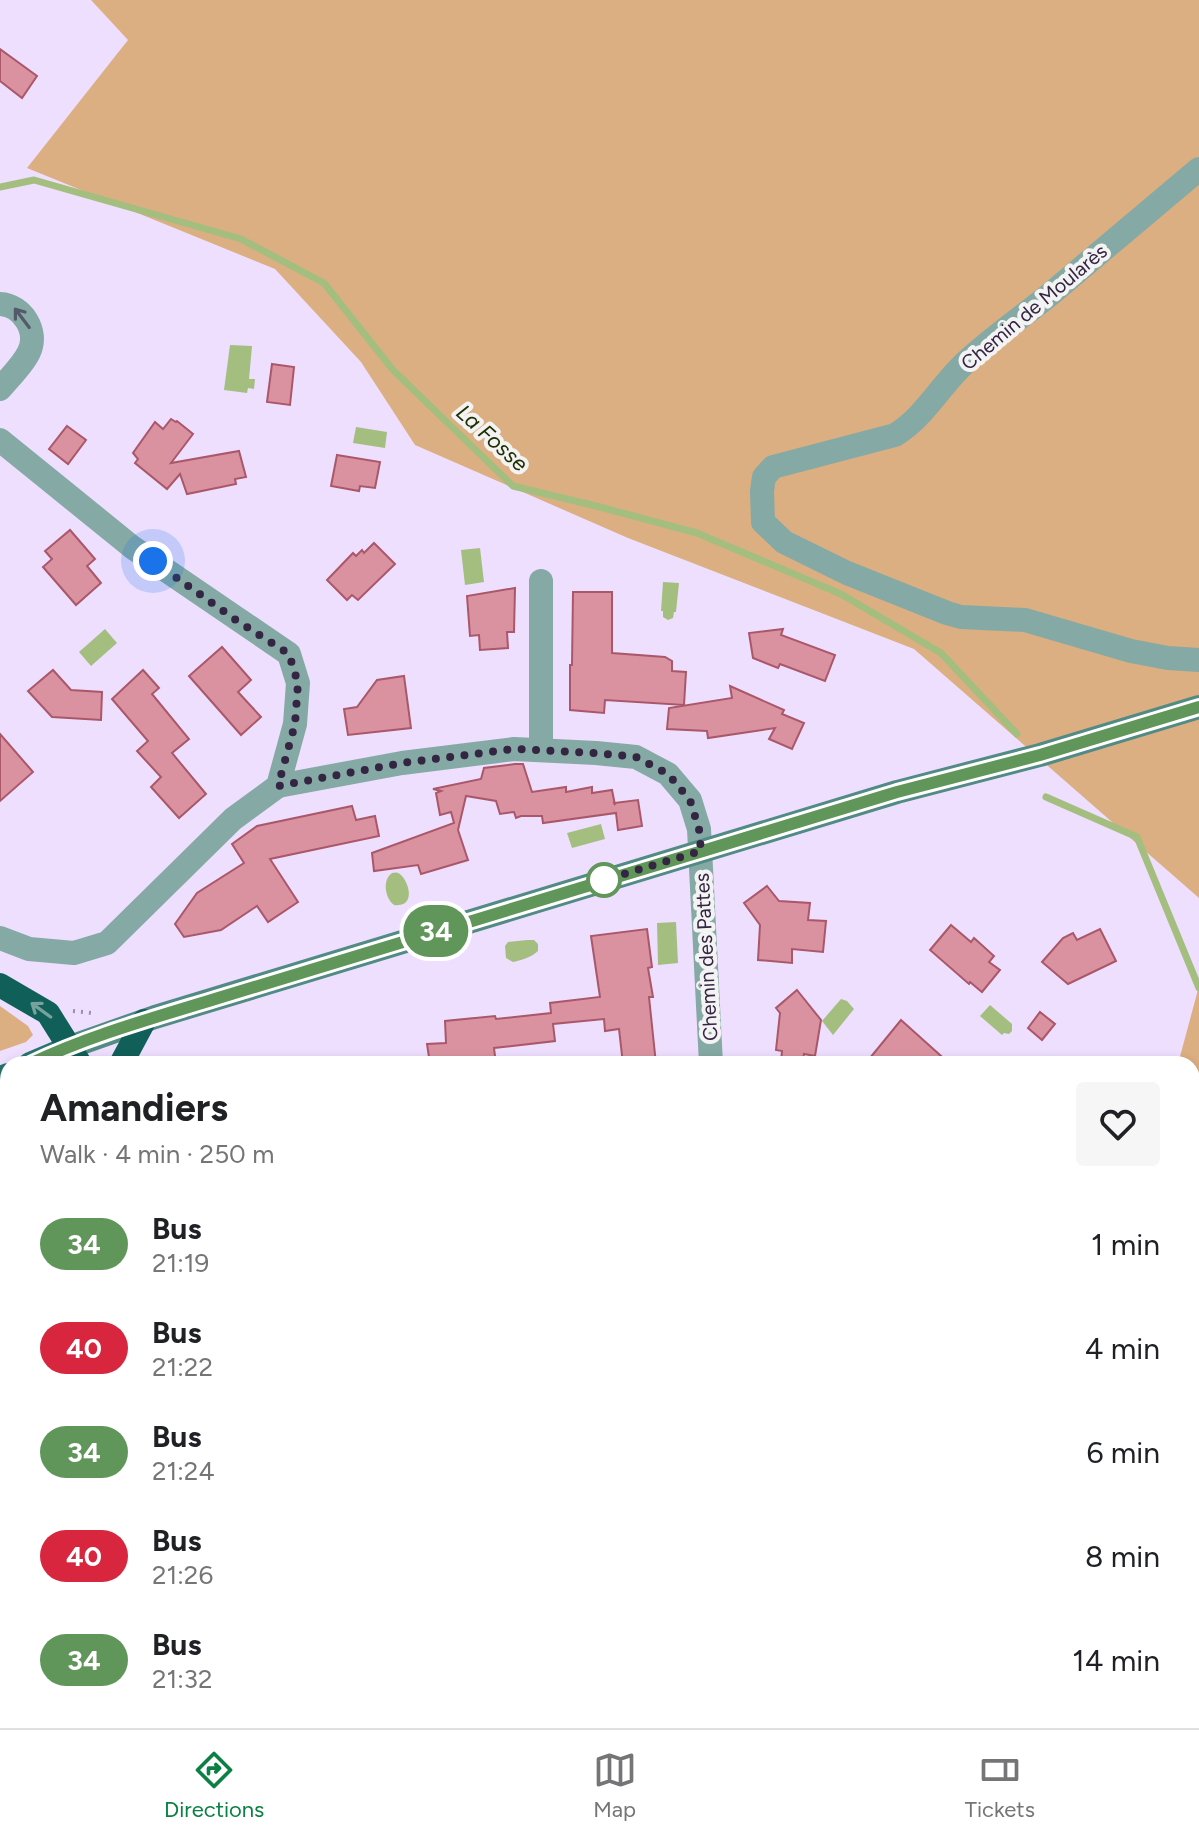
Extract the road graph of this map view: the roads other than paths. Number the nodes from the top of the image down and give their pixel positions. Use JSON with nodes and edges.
{"nodes":[{"id":1,"x":1199,"y":169,"type":"edge"},
{"id":2,"x":0,"y":304,"type":"edge"},
{"id":3,"x":0,"y":389,"type":"edge"},
{"id":4,"x":1,"y":442,"type":"edge"},
{"id":5,"x":541,"y":581,"type":"dead end"},
{"id":6,"x":1199,"y":660,"type":"edge"},
{"id":7,"x":1199,"y":707,"type":"edge"},
{"id":8,"x":541,"y":750,"type":"junction"},
{"id":9,"x":278,"y":786,"type":"junction"},
{"id":10,"x":701,"y":851,"type":"junction"},
{"id":11,"x":0,"y":938,"type":"edge"},
{"id":12,"x":0,"y":985,"type":"edge"},
{"id":13,"x":144,"y":1021,"type":"junction"},
{"id":14,"x":68,"y":1054,"type":"edge"},
{"id":15,"x":125,"y":1056,"type":"edge"},
{"id":16,"x":711,"y":1056,"type":"edge"}],
"edges":[{"from":1,"to":6,"type":"street","name":"Chemin de Moularès"},
{"from":3,"to":2,"type":"street","one_way":true},
{"from":4,"to":9,"type":"street"},
{"from":5,"to":8,"type":"street"},
{"from":7,"to":10,"type":"street"},
{"from":8,"to":9,"type":"street","name":"Chemin des Pattes"},
{"from":8,"to":10,"type":"street","name":"Chemin des Pattes"},
{"from":9,"to":11,"type":"street"},
{"from":10,"to":13,"type":"street"},
{"from":10,"to":16,"type":"street","name":"Chemin des Pattes"},
{"from":14,"to":12,"type":"highway","one_way":true},
{"from":13,"to":14,"type":"street"},
{"from":13,"to":15,"type":"highway"}]}
